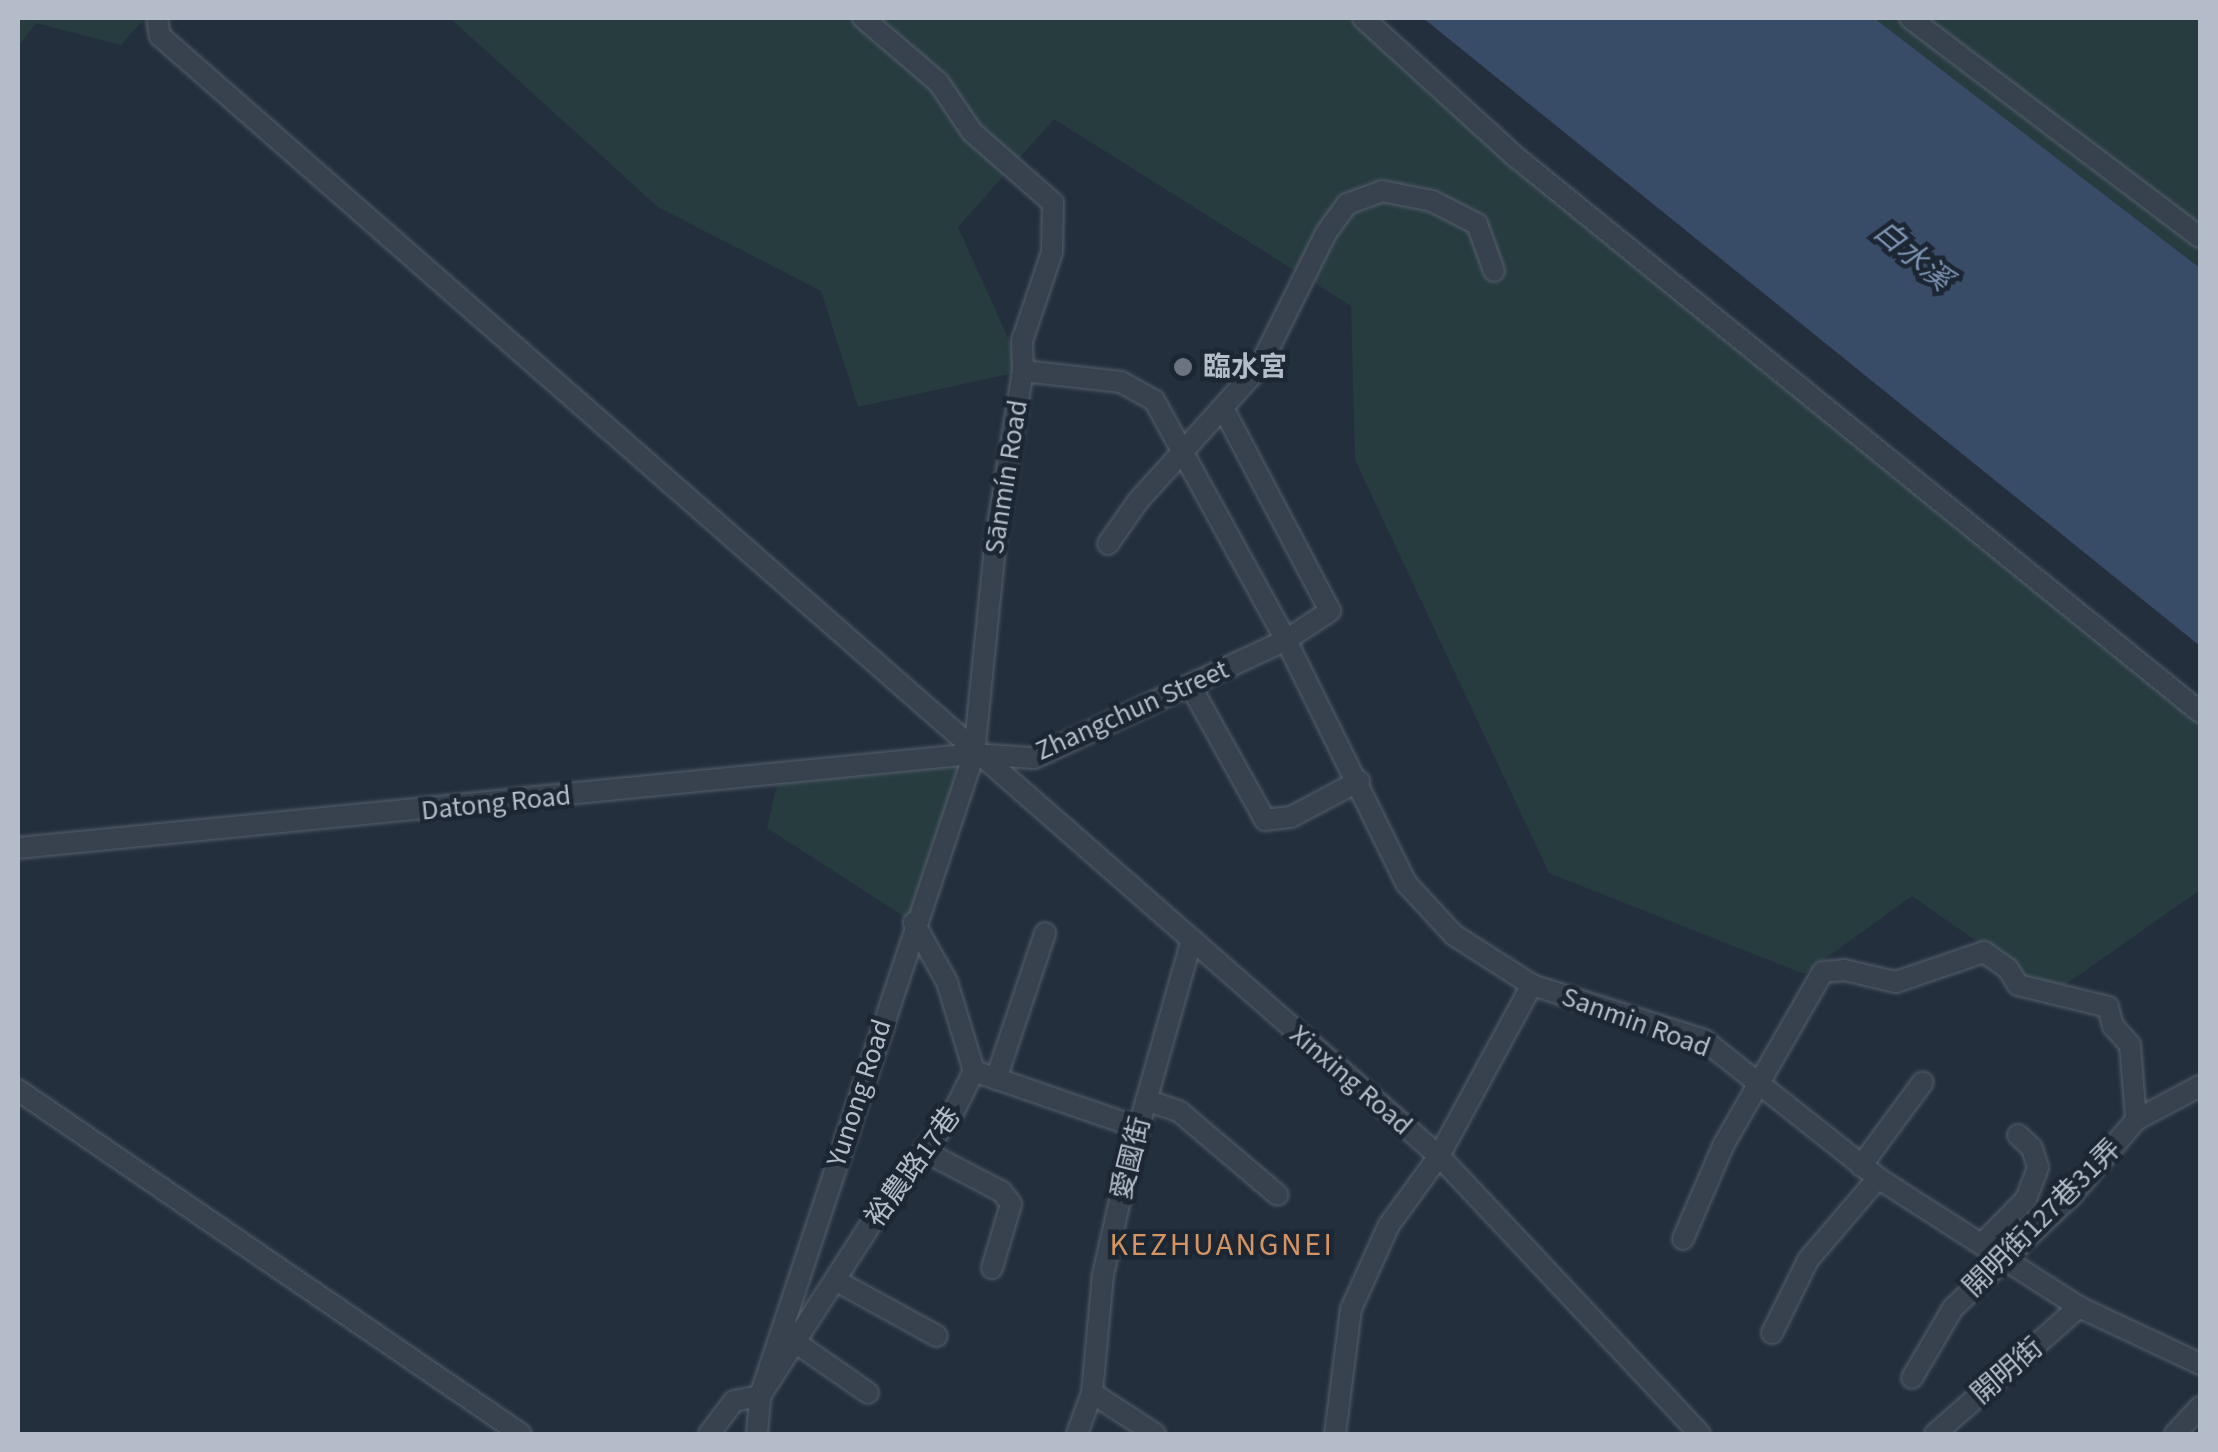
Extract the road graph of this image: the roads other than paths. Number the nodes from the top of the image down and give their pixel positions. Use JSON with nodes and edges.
{"nodes":[{"id":1,"x":158,"y":18,"type":"edge"},
{"id":2,"x":863,"y":18,"type":"edge"},
{"id":3,"x":1363,"y":18,"type":"edge"},
{"id":4,"x":1910,"y":18,"type":"edge"},
{"id":5,"x":2200,"y":237,"type":"edge"},
{"id":6,"x":1494,"y":271,"type":"dead end"},
{"id":7,"x":1022,"y":370,"type":"junction"},
{"id":8,"x":1224,"y":410,"type":"junction"},
{"id":9,"x":1182,"y":450,"type":"junction"},
{"id":10,"x":1108,"y":544,"type":"dead end"},
{"id":11,"x":1286,"y":640,"type":"junction"},
{"id":12,"x":1190,"y":685,"type":"junction"},
{"id":13,"x":2200,"y":712,"type":"edge"},
{"id":14,"x":974,"y":754,"type":"junction"},
{"id":15,"x":1359,"y":781,"type":"junction"},
{"id":16,"x":18,"y":848,"type":"edge"},
{"id":17,"x":914,"y":923,"type":"junction"},
{"id":18,"x":1046,"y":933,"type":"dead end"},
{"id":19,"x":1191,"y":942,"type":"junction"},
{"id":20,"x":1532,"y":985,"type":"junction"},
{"id":21,"x":974,"y":1072,"type":"junction"},
{"id":22,"x":996,"y":1079,"type":"junction"},
{"id":23,"x":1923,"y":1082,"type":"dead end"},
{"id":24,"x":1764,"y":1084,"type":"junction"},
{"id":25,"x":2200,"y":1086,"type":"edge"},
{"id":26,"x":18,"y":1090,"type":"edge"},
{"id":27,"x":1146,"y":1100,"type":"junction"},
{"id":28,"x":2136,"y":1120,"type":"junction"},
{"id":29,"x":1137,"y":1127,"type":"junction"},
{"id":30,"x":2018,"y":1135,"type":"dead end"},
{"id":31,"x":924,"y":1151,"type":"junction"},
{"id":32,"x":1439,"y":1156,"type":"junction"},
{"id":33,"x":1869,"y":1172,"type":"junction"},
{"id":34,"x":1278,"y":1196,"type":"dead end"},
{"id":35,"x":1683,"y":1238,"type":"dead end"},
{"id":36,"x":1985,"y":1242,"type":"junction"},
{"id":37,"x":2002,"y":1256,"type":"junction"},
{"id":38,"x":992,"y":1268,"type":"dead end"},
{"id":39,"x":835,"y":1280,"type":"junction"},
{"id":40,"x":2080,"y":1306,"type":"junction"},
{"id":41,"x":1772,"y":1334,"type":"dead end"},
{"id":42,"x":937,"y":1336,"type":"dead end"},
{"id":43,"x":795,"y":1342,"type":"junction"},
{"id":44,"x":2200,"y":1364,"type":"edge"},
{"id":45,"x":1912,"y":1378,"type":"dead end"},
{"id":46,"x":868,"y":1393,"type":"dead end"},
{"id":47,"x":1092,"y":1393,"type":"junction"},
{"id":48,"x":760,"y":1396,"type":"junction"},
{"id":49,"x":2200,"y":1407,"type":"edge"},
{"id":50,"x":521,"y":1434,"type":"edge"},
{"id":51,"x":709,"y":1434,"type":"edge"},
{"id":52,"x":758,"y":1434,"type":"edge"},
{"id":53,"x":1077,"y":1434,"type":"edge"},
{"id":54,"x":1155,"y":1434,"type":"edge"},
{"id":55,"x":1335,"y":1434,"type":"edge"},
{"id":56,"x":1700,"y":1434,"type":"edge"},
{"id":57,"x":1934,"y":1434,"type":"edge"},
{"id":58,"x":2175,"y":1434,"type":"edge"}],
"edges":[{"from":1,"to":14,"type":"street","name":"Xinxing Road"},
{"from":2,"to":7,"type":"street"},
{"from":3,"to":13,"type":"street"},
{"from":4,"to":5,"type":"street"},
{"from":6,"to":8,"type":"street"},
{"from":7,"to":9,"type":"street","name":"Sānmín Road"},
{"from":7,"to":14,"type":"street","name":"Sānmín Road"},
{"from":8,"to":9,"type":"street"},
{"from":8,"to":11,"type":"street","name":"Zhangchun Street"},
{"from":9,"to":10,"type":"street"},
{"from":9,"to":11,"type":"street","name":"Sānmín Road"},
{"from":11,"to":12,"type":"street","name":"Zhangchun Street"},
{"from":11,"to":15,"type":"street","name":"Sanmin Road"},
{"from":12,"to":14,"type":"street","name":"Zhangchun Street"},
{"from":12,"to":15,"type":"street"},
{"from":14,"to":16,"type":"street","name":"Datong Road"},
{"from":14,"to":17,"type":"street","name":"Yunong Road"},
{"from":14,"to":19,"type":"street","name":"Xinxing Road"},
{"from":15,"to":20,"type":"street","name":"Sanmin Road"},
{"from":17,"to":21,"type":"street"},
{"from":17,"to":48,"type":"street","name":"Yunong Road"},
{"from":18,"to":22,"type":"street"},
{"from":19,"to":27,"type":"street","name":"愛國街"},
{"from":19,"to":32,"type":"street","name":"Xinxing Road"},
{"from":20,"to":24,"type":"street","name":"Sanmin Road"},
{"from":20,"to":32,"type":"street"},
{"from":21,"to":22,"type":"street"},
{"from":21,"to":31,"type":"street","name":"裕農路17巷"},
{"from":22,"to":29,"type":"street"},
{"from":23,"to":33,"type":"street"},
{"from":24,"to":28,"type":"street"},
{"from":24,"to":33,"type":"street","name":"Sanmin Road"},
{"from":24,"to":35,"type":"street"},
{"from":25,"to":28,"type":"street","name":"開明街127巷31弄"},
{"from":26,"to":50,"type":"street"},
{"from":27,"to":29,"type":"street","name":"愛國街"},
{"from":27,"to":34,"type":"street"},
{"from":28,"to":37,"type":"street","name":"開明街127巷31弄"},
{"from":29,"to":47,"type":"street","name":"愛國街"},
{"from":30,"to":36,"type":"street"},
{"from":31,"to":38,"type":"street"},
{"from":31,"to":39,"type":"street","name":"裕農路17巷"},
{"from":32,"to":55,"type":"street"},
{"from":32,"to":56,"type":"street","name":"Xinxing Road"},
{"from":33,"to":36,"type":"street","name":"Sanmin Road"},
{"from":33,"to":41,"type":"street"},
{"from":36,"to":37,"type":"street","name":"Sanmin Road"},
{"from":37,"to":40,"type":"street","name":"Sanmin Road"},
{"from":37,"to":45,"type":"street","name":"開明街127巷31弄"},
{"from":39,"to":42,"type":"street"},
{"from":39,"to":43,"type":"street","name":"裕農路17巷"},
{"from":40,"to":44,"type":"street","name":"Sanmin Road"},
{"from":40,"to":57,"type":"street","name":"開明街"},
{"from":43,"to":46,"type":"street"},
{"from":43,"to":48,"type":"street","name":"裕農路17巷"},
{"from":47,"to":53,"type":"street","name":"愛國街"},
{"from":47,"to":54,"type":"street"},
{"from":48,"to":51,"type":"street"},
{"from":48,"to":52,"type":"street","name":"Yunong Road"},
{"from":49,"to":58,"type":"street"}]}
